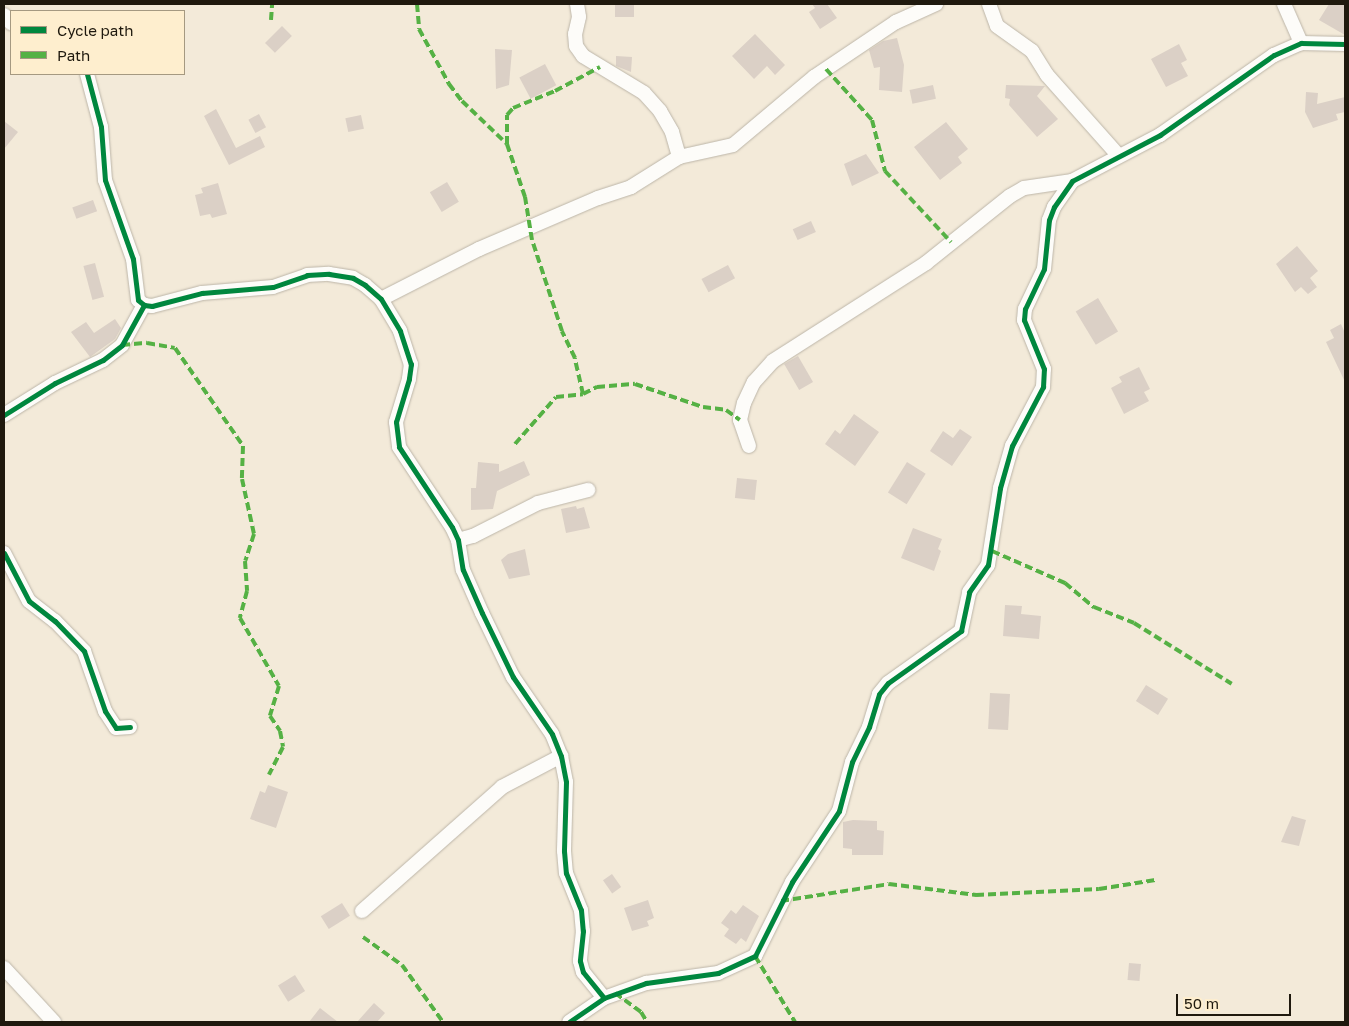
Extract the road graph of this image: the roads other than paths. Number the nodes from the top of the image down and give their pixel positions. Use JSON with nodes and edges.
{"nodes":[{"id":1,"x":577,"y":4,"type":"edge"},
{"id":2,"x":936,"y":4,"type":"edge"},
{"id":3,"x":990,"y":4,"type":"edge"},
{"id":4,"x":1284,"y":4,"type":"edge"},
{"id":5,"x":1301,"y":43,"type":"junction"},
{"id":6,"x":1345,"y":44,"type":"edge"},
{"id":7,"x":87,"y":75,"type":"edge"},
{"id":8,"x":1119,"y":156,"type":"junction"},
{"id":9,"x":679,"y":157,"type":"junction"},
{"id":10,"x":1072,"y":181,"type":"junction"},
{"id":11,"x":380,"y":299,"type":"junction"},
{"id":12,"x":144,"y":305,"type":"junction"},
{"id":13,"x":4,"y":415,"type":"edge"},
{"id":14,"x":749,"y":446,"type":"dead end"},
{"id":15,"x":588,"y":490,"type":"dead end"},
{"id":16,"x":458,"y":540,"type":"junction"},
{"id":17,"x":4,"y":553,"type":"edge"},
{"id":18,"x":130,"y":727,"type":"dead end"},
{"id":19,"x":561,"y":756,"type":"junction"},
{"id":20,"x":362,"y":911,"type":"dead end"},
{"id":21,"x":4,"y":968,"type":"edge"},
{"id":22,"x":604,"y":998,"type":"junction"},
{"id":23,"x":54,"y":1022,"type":"edge"},
{"id":24,"x":569,"y":1022,"type":"edge"}],
"edges":[{"from":1,"to":9,"type":"street"},
{"from":2,"to":9,"type":"street"},
{"from":3,"to":8,"type":"street"},
{"from":4,"to":5,"type":"street"},
{"from":5,"to":6,"type":"street"},
{"from":5,"to":8,"type":"street"},
{"from":7,"to":12,"type":"street"},
{"from":8,"to":10,"type":"street"},
{"from":9,"to":11,"type":"street"},
{"from":10,"to":14,"type":"street"},
{"from":10,"to":22,"type":"street"},
{"from":11,"to":12,"type":"street"},
{"from":11,"to":16,"type":"street"},
{"from":12,"to":13,"type":"street"},
{"from":15,"to":16,"type":"street"},
{"from":16,"to":19,"type":"street"},
{"from":17,"to":18,"type":"street"},
{"from":19,"to":20,"type":"street"},
{"from":19,"to":22,"type":"street"},
{"from":21,"to":23,"type":"street"},
{"from":22,"to":24,"type":"street"}]}
